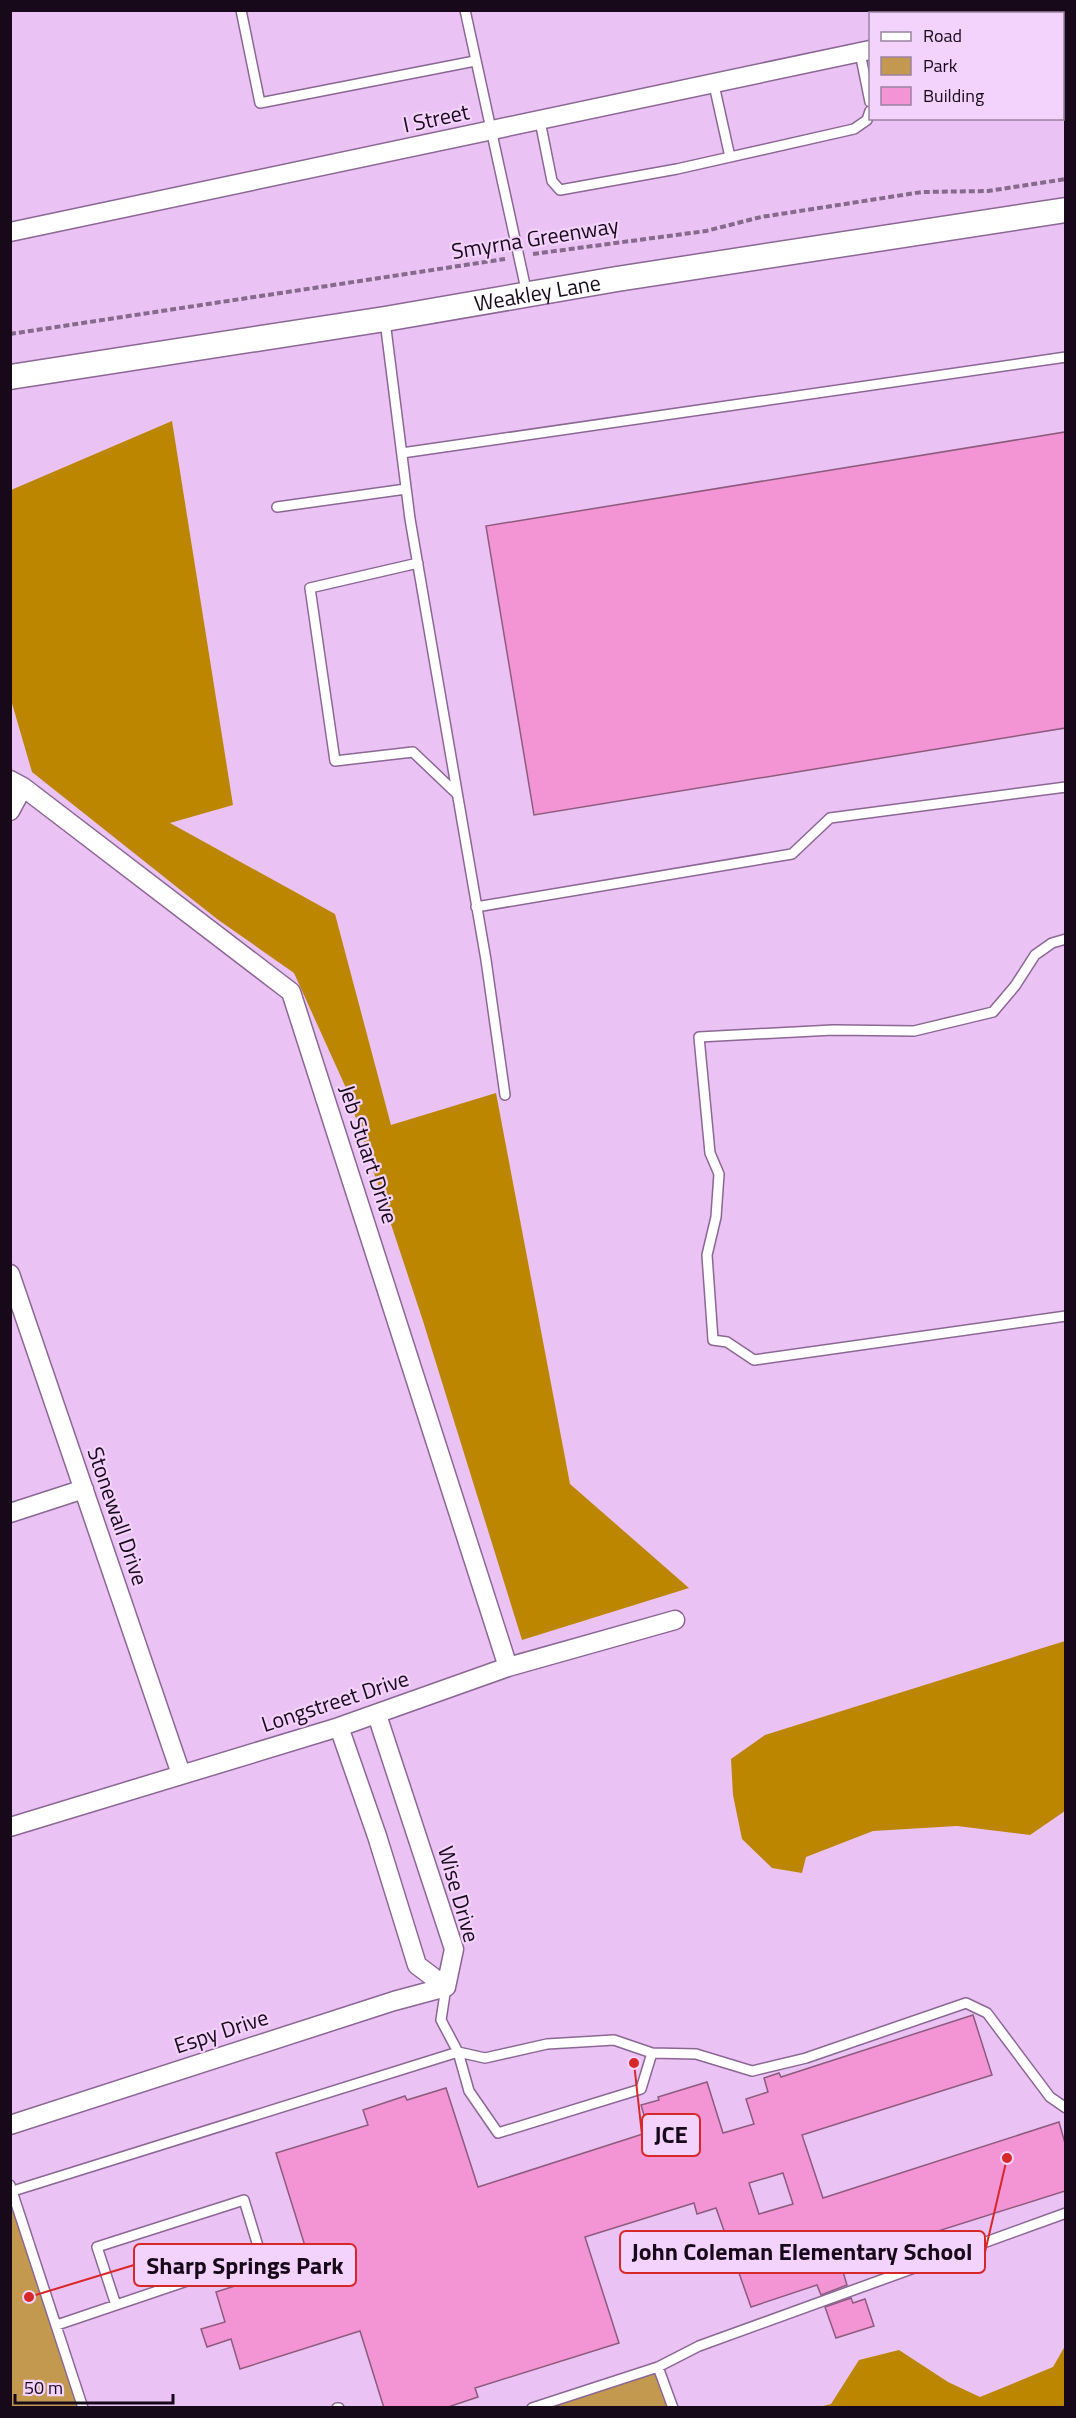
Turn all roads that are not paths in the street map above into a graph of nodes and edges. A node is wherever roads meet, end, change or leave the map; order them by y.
1 (241, 10) edge
2 (465, 10) edge
3 (1064, 10) edge
4 (1065, 17) edge
5 (865, 51) edge
6 (475, 61) junction
7 (714, 85) junction
8 (869, 92) edge
9 (869, 114) edge
10 (540, 121) junction
11 (490, 131) junction
12 (730, 157) junction
13 (1065, 210) edge
14 (10, 232) edge
15 (527, 294) junction
16 (385, 319) junction
17 (1065, 357) edge
18 (10, 377) edge
19 (402, 453) junction
20 (406, 489) junction
21 (277, 507) dead end
22 (418, 563) junction
23 (17, 784) edge
24 (1065, 787) edge
25 (456, 793) junction
26 (10, 811) edge
27 (476, 907) junction
28 (1065, 939) edge
29 (505, 1095) dead end
30 (10, 1274) edge
31 (1065, 1316) edge
32 (84, 1490) junction
33 (10, 1513) edge
34 (675, 1620) dead end
35 (508, 1667) junction
36 (377, 1714) junction
37 (339, 1727) junction
38 (181, 1774) junction
39 (10, 1827) edge
40 (446, 1987) junction
41 (458, 2052) junction
42 (651, 2053) junction
43 (1065, 2108) edge
44 (10, 2125) edge
45 (12, 2188) edge
46 (1065, 2213) edge
47 (116, 2305) junction
48 (57, 2325) junction
49 (658, 2367) junction
50 (83, 2408) edge
51 (532, 2408) edge
52 (674, 2408) edge

1 - 6 lane
2 - 6 lane
3 - 4 street
5 - 7 street, I Street
5 - 8 lane
6 - 11 lane
7 - 10 street, I Street
7 - 12 lane
9 - 12 lane
10 - 11 street, I Street
10 - 12 lane
11 - 14 street, I Street
11 - 15 lane
13 - 15 main road, Weakley Lane
15 - 16 main road, Weakley Lane
16 - 18 main road, Weakley Lane
16 - 19 lane
17 - 19 lane
19 - 20 lane
20 - 21 lane
20 - 22 lane
22 - 25 lane
22 - 25 lane
23 - 26 street
23 - 35 street, Jeb Stuart Drive
24 - 27 lane
25 - 27 lane
27 - 29 lane
28 - 31 lane
30 - 32 street, Stonewall Drive
32 - 33 street
32 - 38 street, Stonewall Drive
34 - 35 street, Longstreet Drive
35 - 36 street, Longstreet Drive
36 - 37 street, Longstreet Drive
36 - 40 street, Wise Drive
37 - 38 street, Longstreet Drive
37 - 40 street
38 - 39 street, Longstreet Drive
40 - 41 lane
40 - 44 street, Espy Drive
41 - 42 lane
41 - 42 lane
41 - 45 lane
42 - 43 lane
45 - 48 lane
46 - 49 lane
47 - 47 lane
47 - 48 lane
48 - 50 lane
49 - 51 lane
49 - 52 lane

